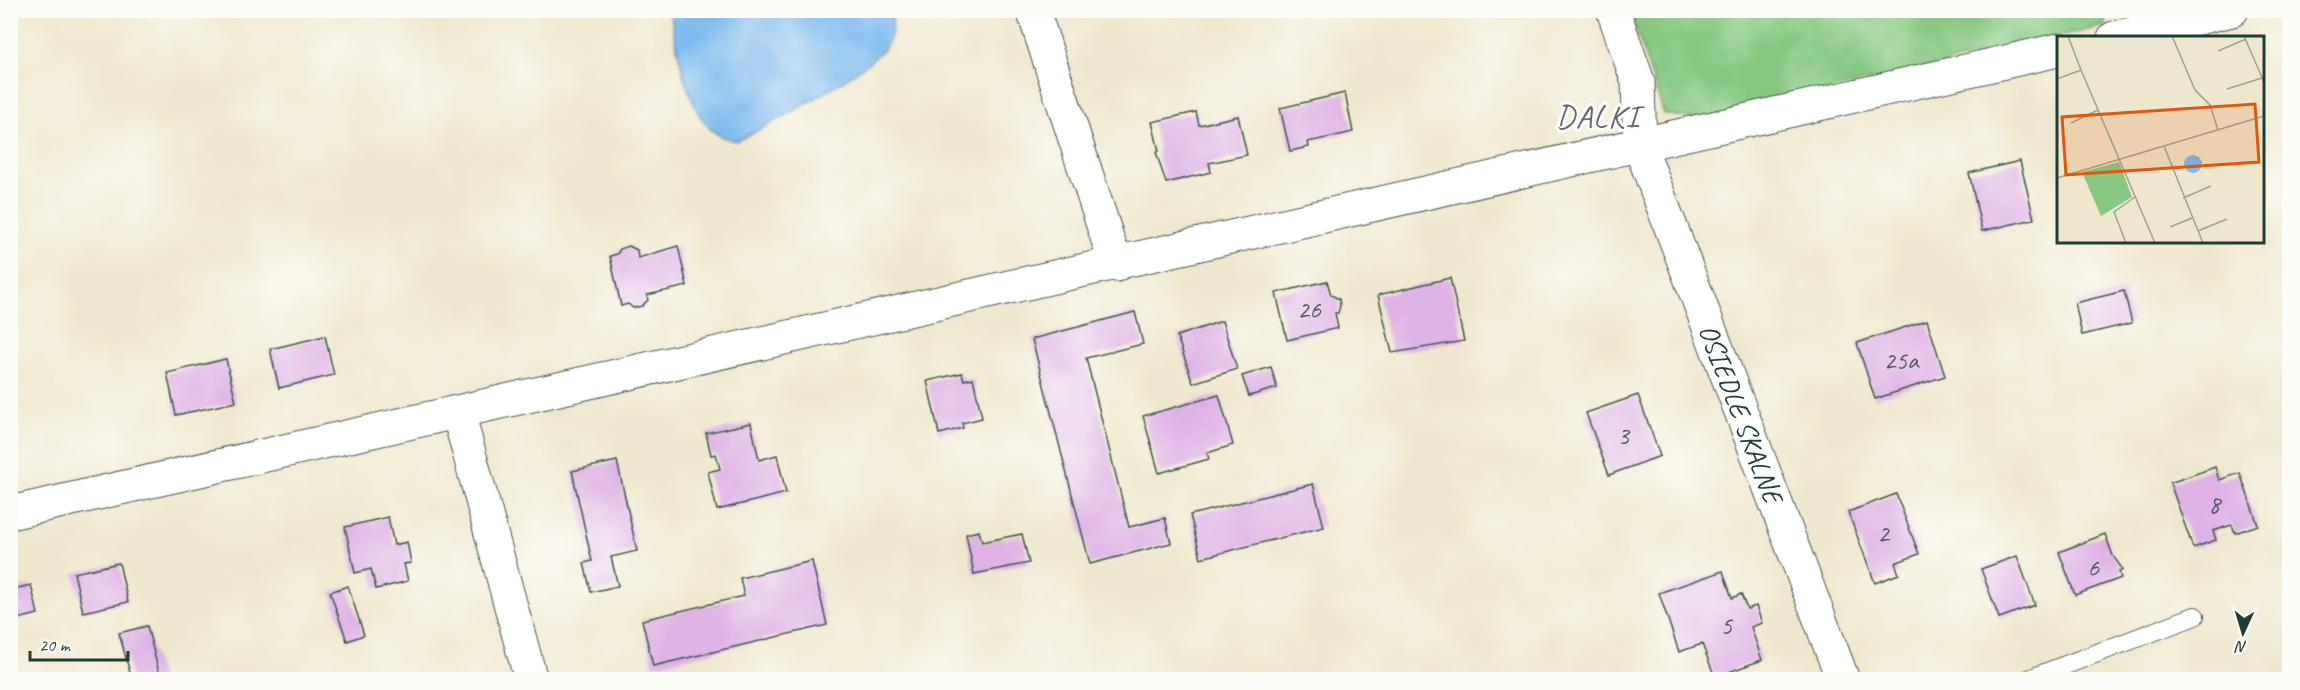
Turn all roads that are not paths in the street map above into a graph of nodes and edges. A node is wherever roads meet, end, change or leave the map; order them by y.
1 (1033, 10) edge
2 (1613, 10) edge
3 (2232, 10) edge
4 (2122, 36) edge
5 (2057, 50) edge
6 (1640, 146) junction
7 (1116, 265) junction
8 (458, 412) junction
9 (10, 513) edge
10 (2195, 616) dead end
11 (531, 680) edge
12 (1843, 680) edge
13 (2026, 680) edge

1 - 7 street
2 - 6 street, OSIEDLE SKALNE
3 - 4 street
5 - 6 street
6 - 7 street
6 - 12 street, OSIEDLE SKALNE
7 - 8 street
8 - 9 street
8 - 11 street
10 - 13 lane

